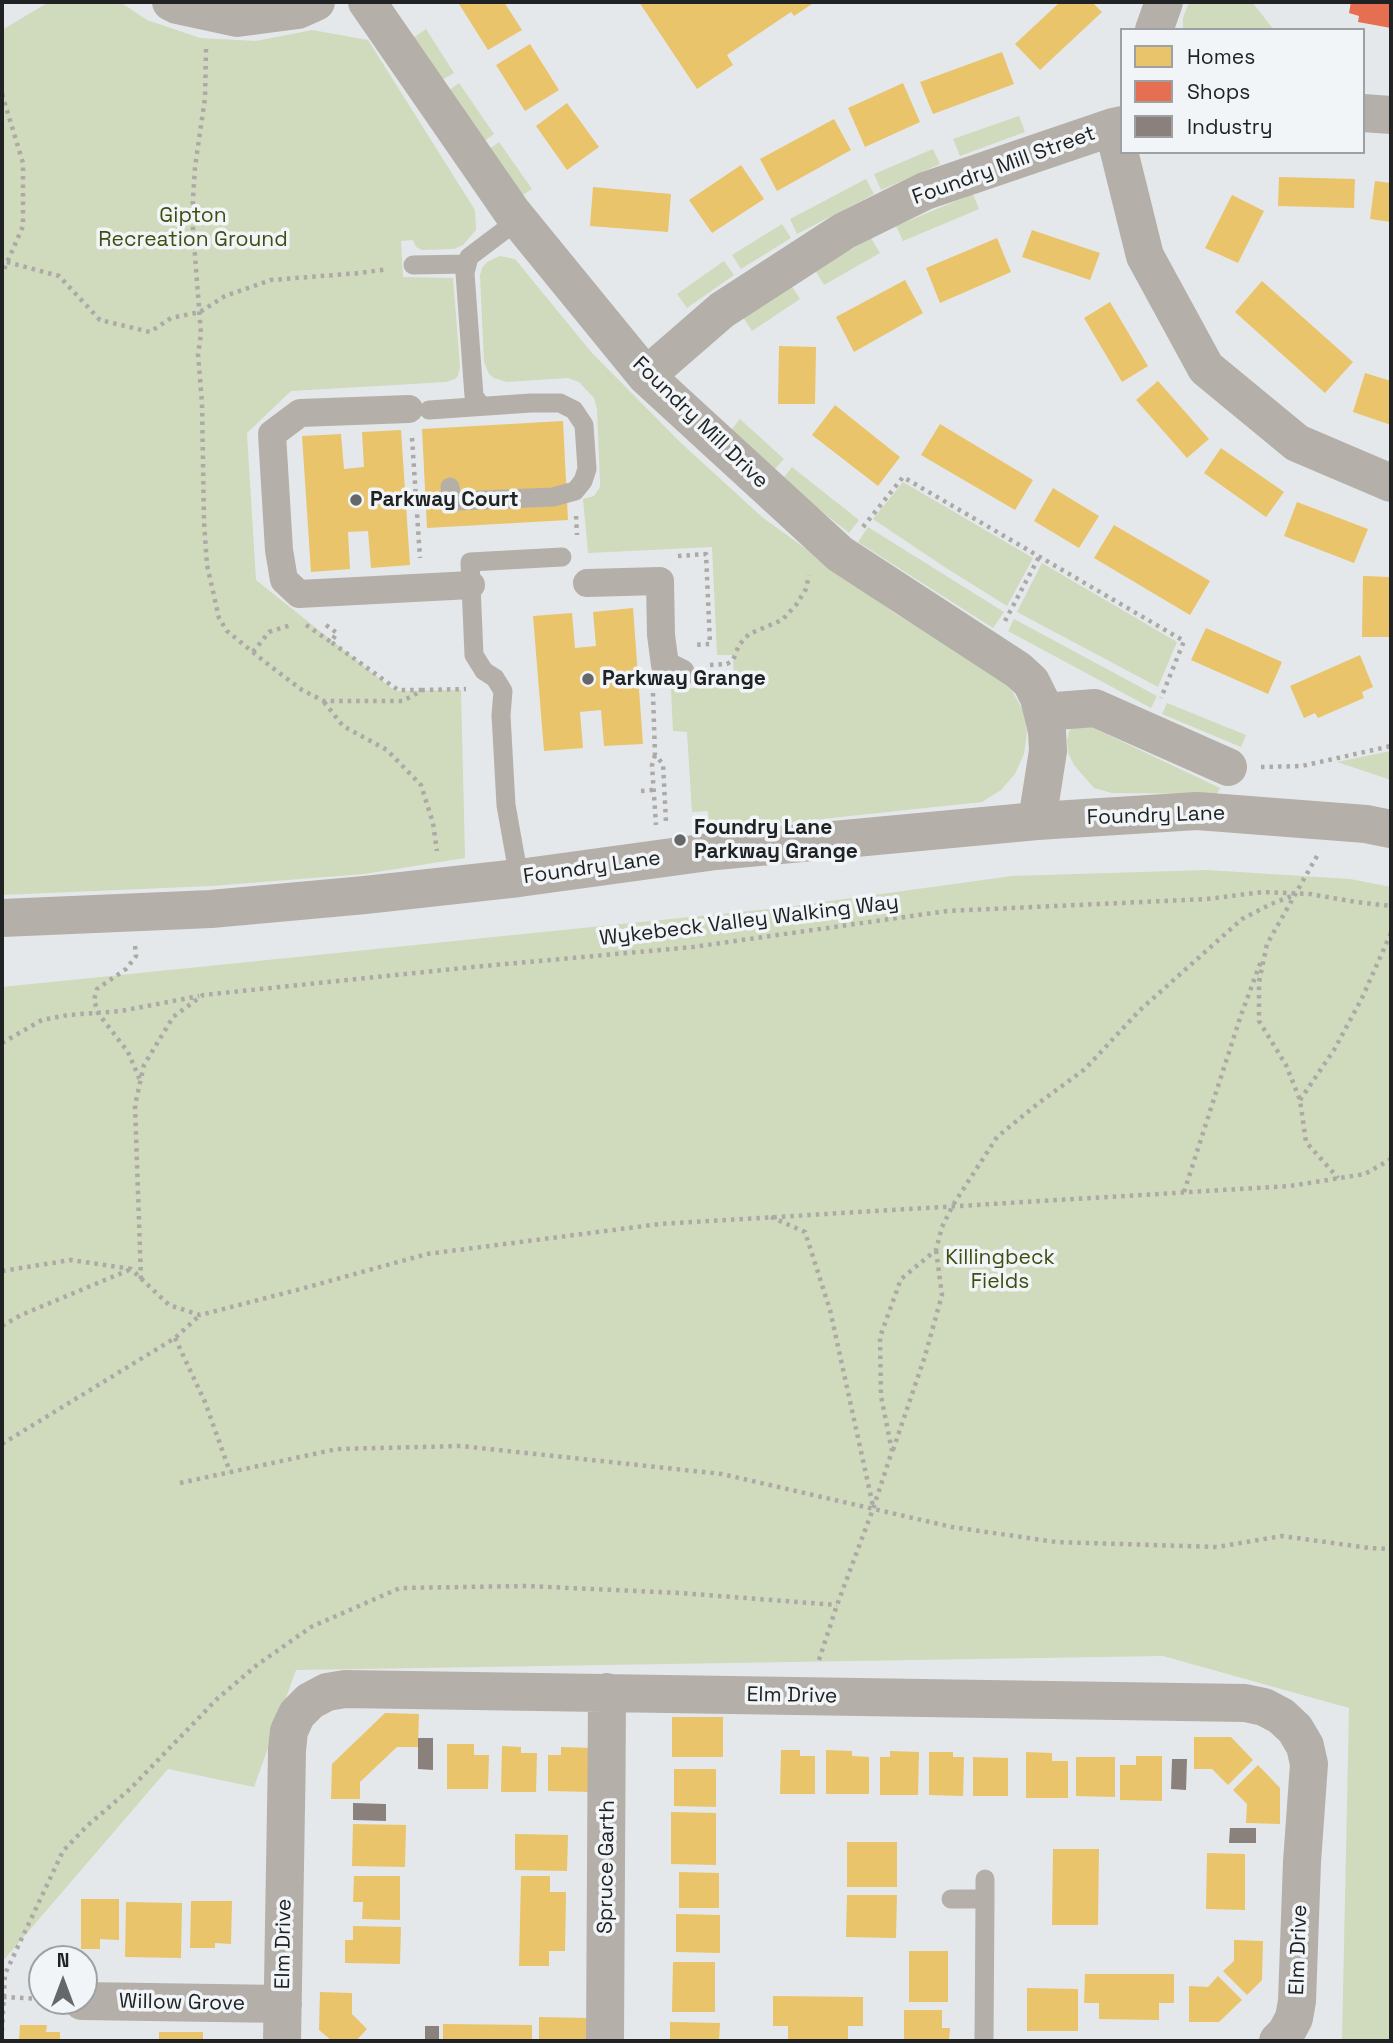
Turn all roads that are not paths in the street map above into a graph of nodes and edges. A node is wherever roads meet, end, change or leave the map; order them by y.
1 (316, 2) edge
2 (367, 2) edge
3 (1164, 2) edge
4 (189, 6) edge
5 (1155, 28) edge
6 (1365, 113) edge
7 (1391, 116) edge
8 (1117, 126) edge
9 (1123, 154) edge
10 (518, 220) junction
11 (467, 264) junction
12 (413, 265) dead end
13 (646, 376) junction
14 (481, 406) junction
15 (419, 409) joint
16 (1391, 483) edge
17 (450, 487) dead end
18 (570, 552) road end
19 (587, 583) dead end
20 (471, 585) junction
21 (681, 673) road end
22 (1043, 712) junction
23 (1228, 767) road end
24 (1037, 821) junction
25 (1391, 829) edge
26 (519, 878) junction
27 (2, 918) edge
28 (607, 1692) junction
29 (985, 1879) dead end
30 (951, 1899) dead end
31 (985, 1899) junction
32 (98, 2001) edge
33 (282, 2004) junction
34 (282, 2041) edge
35 (605, 2041) edge
36 (984, 2041) edge
37 (1278, 2041) edge

1 - 4 street
2 - 10 street, Foundry Mill Drive
3 - 5 street
6 - 7 street
8 - 13 street, Foundry Mill Street
9 - 16 street
10 - 11 lane
10 - 13 street, Foundry Mill Drive
11 - 12 lane
11 - 14 lane
13 - 22 street, Foundry Mill Drive
14 - 15 lane
14 - 17 lane
15 - 20 street
18 - 20 lane
19 - 21 street
20 - 26 lane
22 - 23 street
22 - 24 street, Foundry Mill Drive
24 - 25 street, Foundry Lane
24 - 26 street, Foundry Lane
26 - 27 street, Foundry Lane
28 - 33 street, Elm Drive
28 - 35 street, Spruce Garth
28 - 37 street, Elm Drive
29 - 31 lane
30 - 31 lane
31 - 36 lane
32 - 33 street, Willow Grove
33 - 34 street, Elm Drive

